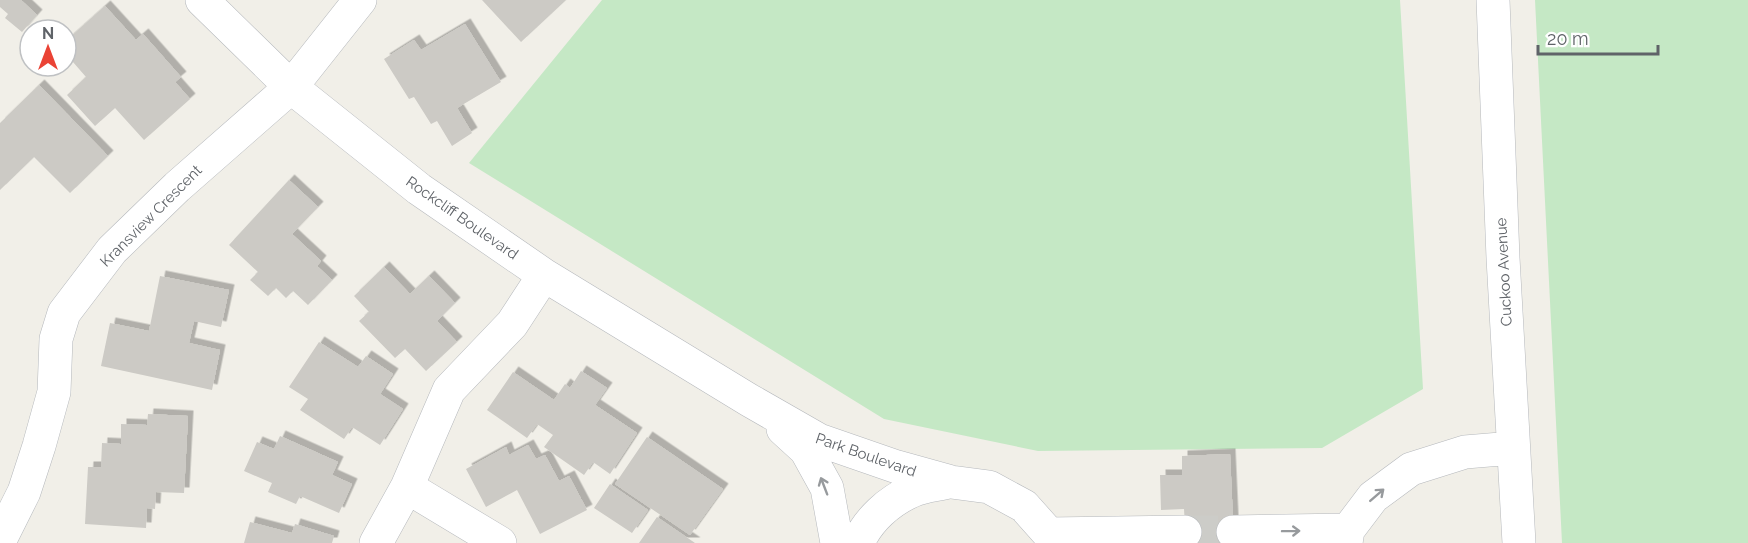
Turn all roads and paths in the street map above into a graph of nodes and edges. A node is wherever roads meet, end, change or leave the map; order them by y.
1 (202, 0) edge
2 (360, 0) edge
3 (1493, 0) edge
4 (291, 87) junction
5 (544, 275) junction
6 (749, 400) junction
7 (1513, 448) junction
8 (951, 482) junction
9 (407, 487) junction
10 (1185, 532) tunnel mouth
11 (1233, 532) tunnel mouth
12 (1347, 536) edge
13 (1051, 539) edge
14 (0, 540) edge
15 (376, 543) edge
16 (500, 543) edge
17 (837, 543) edge
18 (858, 543) edge
19 (1519, 543) edge

1 - 4 street, Rockcliff Boulevard
2 - 4 street, Kransview Crescent
3 - 7 street, Cuckoo Avenue
4 - 5 street, Rockcliff Boulevard
4 - 14 street, Kransview Crescent
5 - 6 street, Rockcliff Boulevard
5 - 9 street
6 - 8 street, Park Boulevard
17 -> 6 street, Park Boulevard
12 -> 7 street
7 - 19 street, Cuckoo Avenue
8 - 13 street, Park Boulevard
8 - 18 street, Park Boulevard
9 - 15 street
9 - 16 street
10 - 13 street
11 -> 12 street

